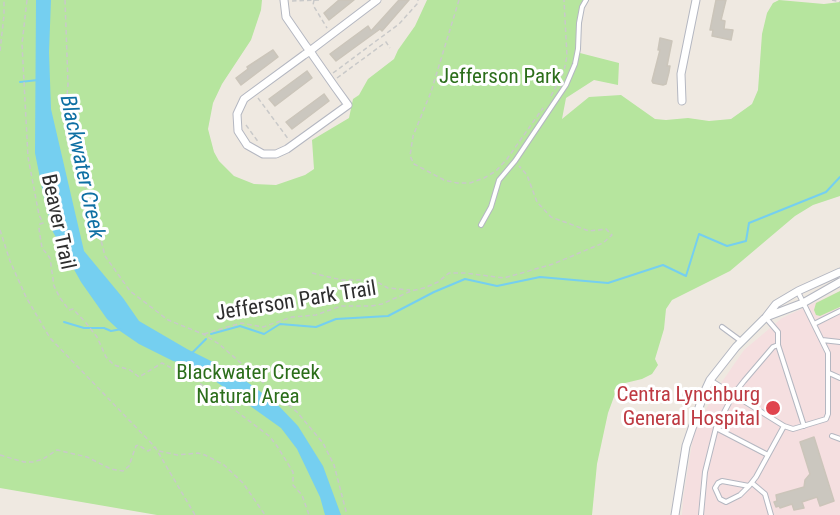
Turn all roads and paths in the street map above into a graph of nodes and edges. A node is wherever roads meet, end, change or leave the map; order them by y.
1 (4, 0) edge
2 (27, 0) edge
3 (65, 0) edge
4 (314, 0) edge
5 (320, 0) edge
6 (377, 0) edge
7 (418, 0) edge
8 (459, 0) edge
9 (564, 0) edge
10 (586, 0) edge
11 (696, 0) edge
12 (832, 0) edge
13 (287, 2) edge
14 (840, 2) edge
15 (329, 30) dead end
16 (384, 36) junction
17 (387, 43) junction
18 (390, 48) dead end
19 (0, 51) edge
20 (310, 51) junction
21 (333, 73) dead end
22 (337, 78) dead end
23 (258, 98) dead end
24 (682, 101) dead end
25 (242, 125) dead end
26 (290, 140) dead end
27 (258, 146) dead end
28 (521, 168) dead end
29 (481, 225) dead end
30 (0, 230) edge
31 (840, 272) edge
32 (312, 273) dead end
33 (840, 282) edge
34 (411, 291) junction
35 (798, 291) junction
36 (803, 303) junction
37 (840, 311) edge
38 (766, 317) junction
39 (814, 324) junction
40 (722, 327) dead end
41 (203, 334) junction
42 (822, 340) junction
43 (742, 341) junction
44 (840, 342) edge
45 (778, 345) junction
46 (829, 373) junction
47 (840, 378) edge
48 (710, 380) junction
49 (733, 396) junction
50 (784, 426) junction
51 (804, 426) junction
52 (716, 428) junction
53 (832, 436) dead end
54 (840, 439) edge
55 (155, 447) junction
56 (158, 450) junction
57 (0, 455) edge
58 (768, 455) junction
59 (750, 484) junction
60 (195, 515) edge
61 (265, 515) edge
62 (309, 515) edge
63 (347, 515) edge
64 (675, 515) edge
65 (700, 515) edge
66 (771, 515) edge

1 - 19 path
2 - 62 path, Beaver Trail
3 - 41 path
4 - 5 path
4 - 13 path
4 - 15 path
6 - 20 street
7 - 16 path
8 - 9 path
10 - 29 lane
11 - 24 street
12 - 14 path
13 - 20 street
16 - 17 path
16 - 21 path
17 - 18 path
17 - 22 path
20 - 20 street
23 - 26 path
25 - 27 path
28 - 34 path, Jefferson Park Trail
30 - 55 path
31 - 35 street
32 - 34 path
33 - 36 street
34 - 41 path, Jefferson Park Trail
35 - 36 lane
35 - 38 street
36 - 38 street
36 - 39 lane
37 - 39 lane
38 - 43 street
38 - 45 lane
39 - 42 lane
40 - 43 lane
41 - 63 path
42 - 44 lane
42 - 46 lane
43 - 48 street
45 - 49 lane
45 - 51 lane
46 - 47 lane
46 - 51 lane
48 - 49 lane
48 - 64 street
49 - 50 lane
49 - 52 lane
50 - 51 lane
50 - 58 lane
52 - 58 lane
52 - 65 lane
53 - 54 lane
55 - 56 path
55 - 57 path
56 - 60 path
56 - 61 path
58 - 59 lane
59 - 59 lane
59 - 66 lane

